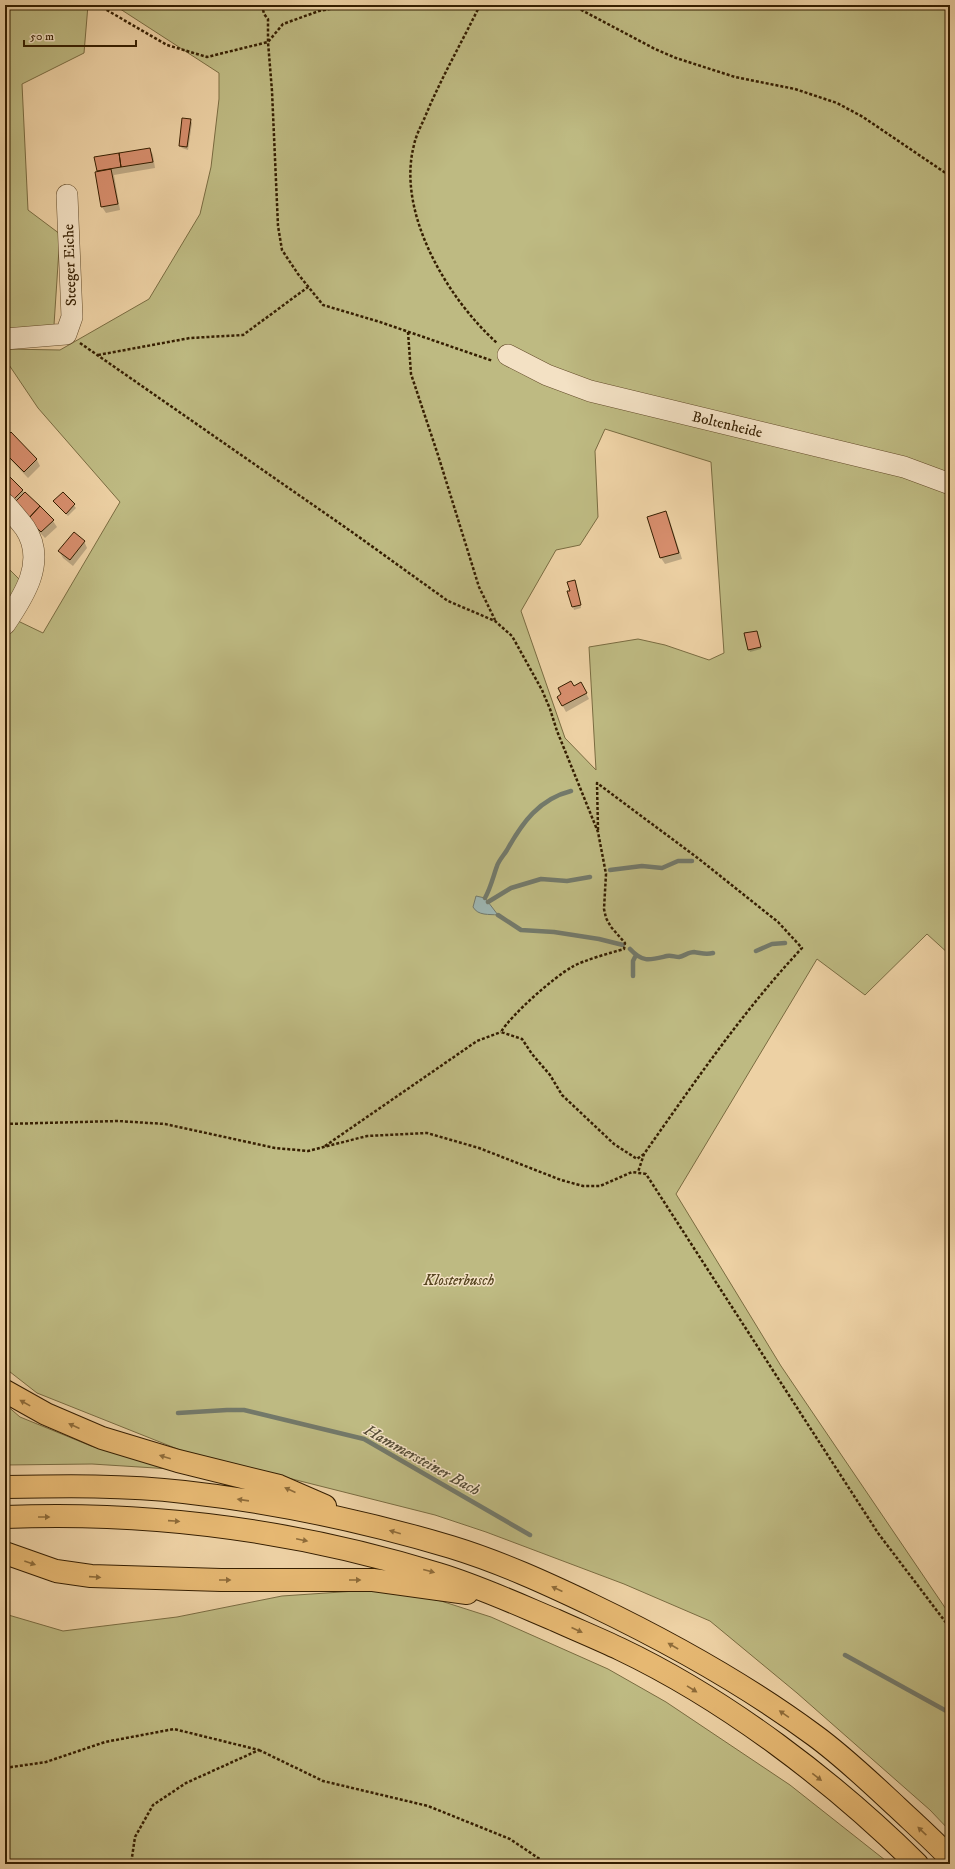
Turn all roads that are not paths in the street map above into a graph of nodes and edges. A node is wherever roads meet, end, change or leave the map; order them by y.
1 (67, 195) dead end
2 (5, 339) edge
3 (508, 355) road end
4 (950, 484) edge
5 (5, 504) edge
6 (5, 624) edge
7 (5, 1391) edge
8 (5, 1487) edge
9 (5, 1517) edge
10 (364, 1523) junction
11 (5, 1554) edge
12 (503, 1597) junction
13 (950, 1858) edge
14 (917, 1864) edge

1 - 2 lane, Steeger Eiche
3 - 4 lane, Boltenheide
5 - 6 lane
10 -> 7 highway
10 -> 8 highway
9 -> 12 highway
13 -> 10 highway
11 -> 12 highway
12 -> 14 highway

